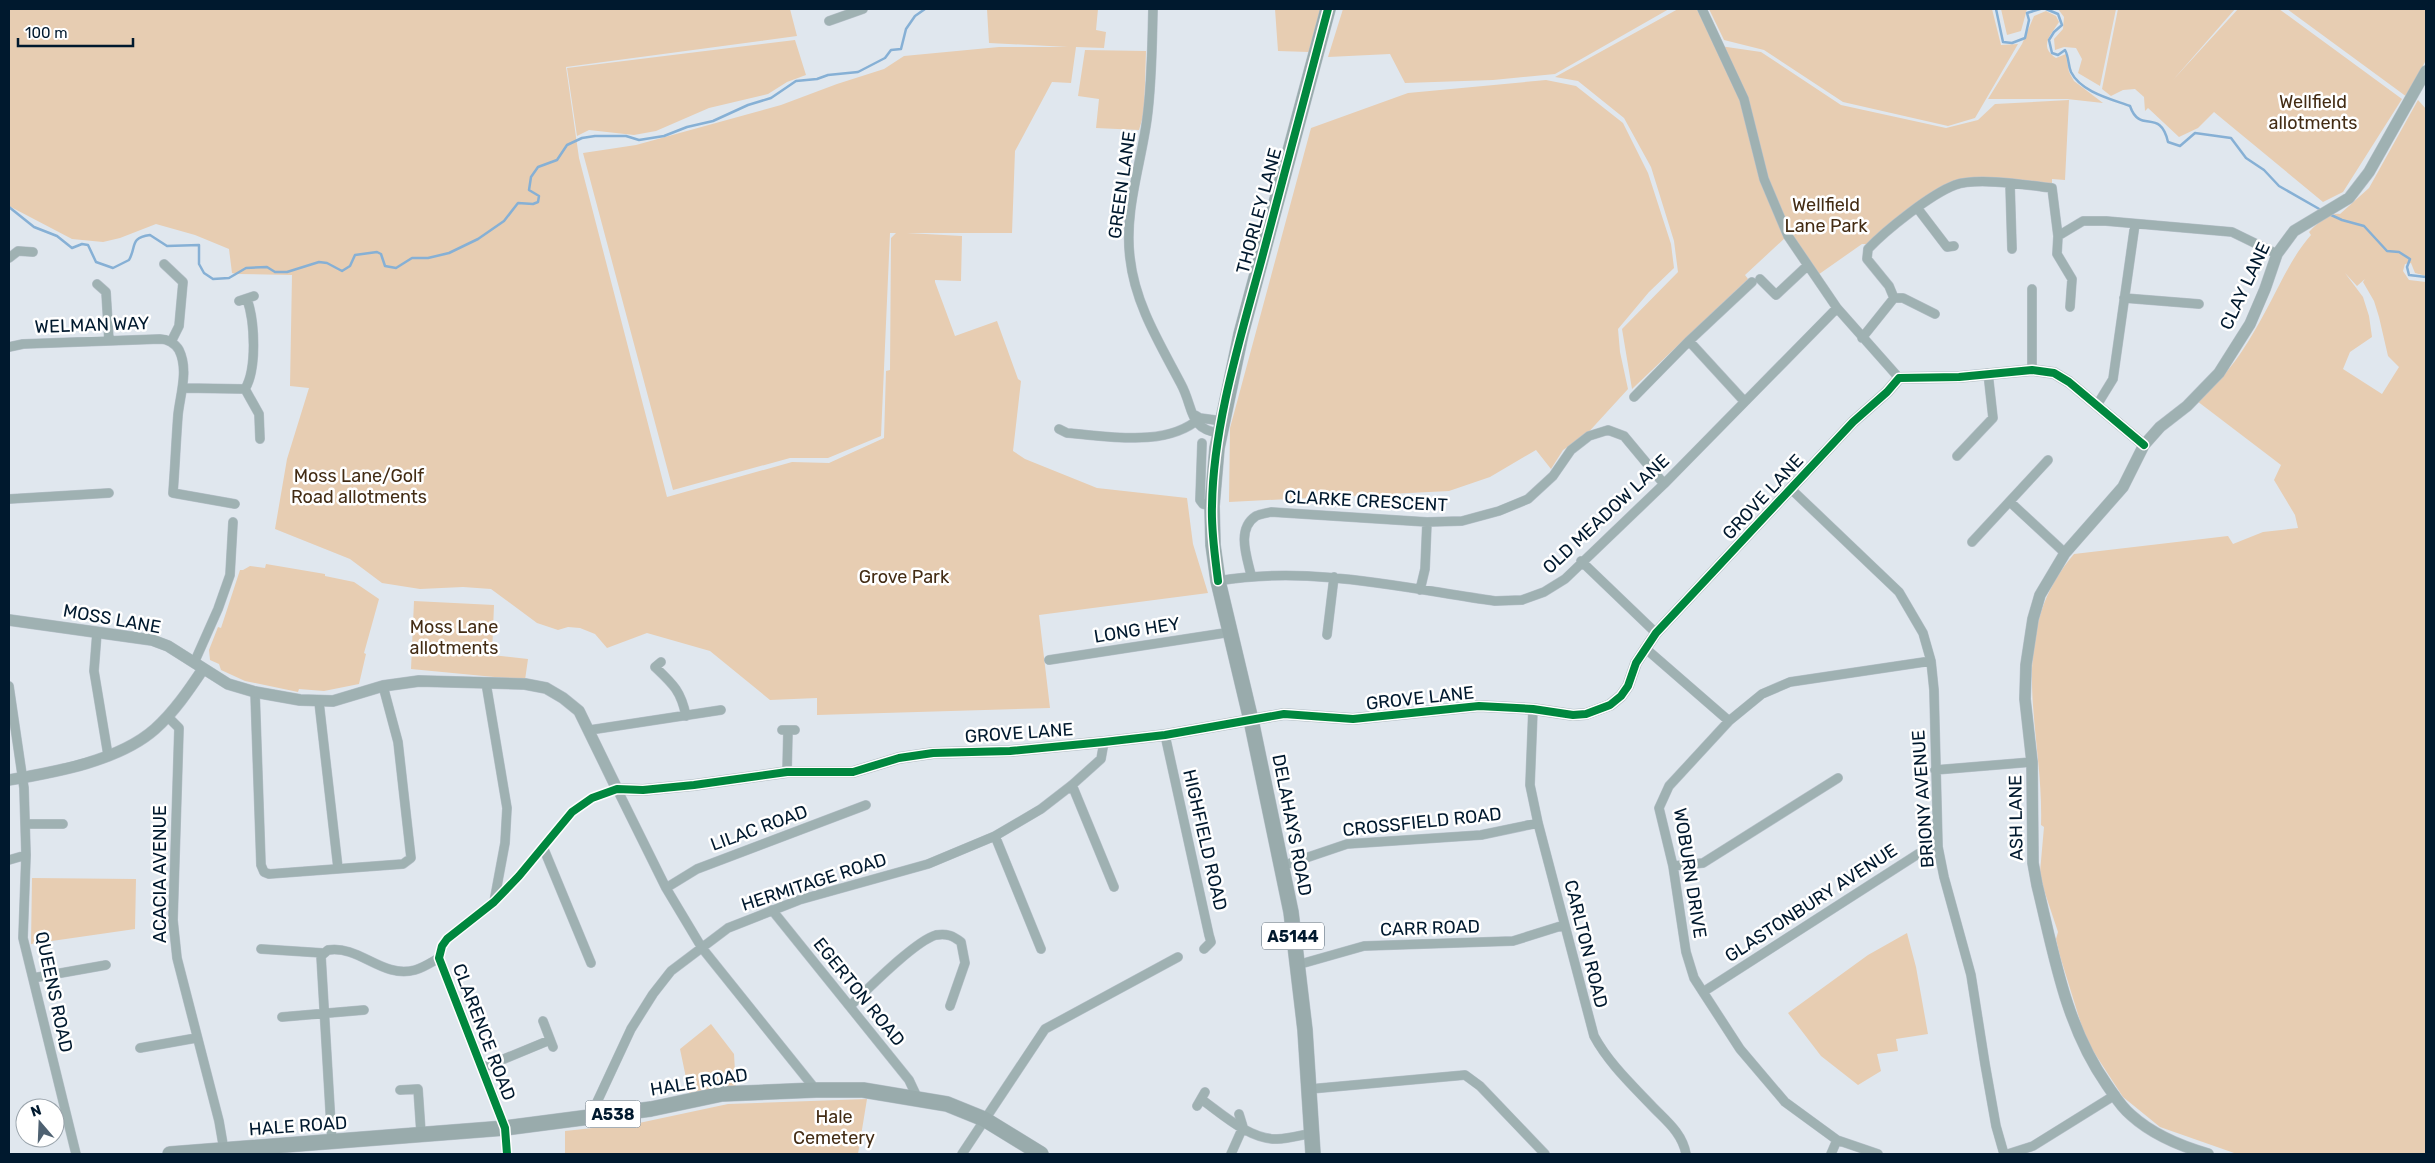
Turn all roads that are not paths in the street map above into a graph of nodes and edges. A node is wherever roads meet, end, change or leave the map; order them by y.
1 (863, 9) edge
2 (1153, 9) edge
3 (1328, 9) edge
4 (1702, 9) edge
5 (845, 11) edge
6 (829, 20) dead end
7 (2426, 71) edge
8 (2010, 184) junction
9 (1918, 209) junction
10 (2135, 224) junction
11 (2058, 236) junction
12 (1954, 246) dead end
13 (2012, 249) dead end
14 (33, 252) dead end
15 (2277, 254) junction
16 (9, 258) edge
17 (164, 264) dead end
18 (1807, 266) junction
19 (97, 284) dead end
20 (2032, 290) dead end
21 (1894, 298) junction
22 (2124, 298) junction
23 (247, 299) dead end
24 (2199, 304) dead end
25 (2070, 307) dead end
26 (1837, 308) junction
27 (1935, 314) dead end
28 (1862, 338) junction
29 (109, 341) junction
30 (1689, 341) junction
31 (171, 342) junction
32 (9, 347) edge
33 (2032, 370) junction
34 (1988, 373) junction
35 (1899, 378) junction
36 (183, 388) junction
37 (244, 390) junction
38 (1634, 398) dead end
39 (1744, 402) junction
40 (2097, 405) junction
41 (1196, 418) junction
42 (1221, 427) junction
43 (1059, 429) dead end
44 (260, 438) dead end
45 (1202, 443) dead end
46 (2144, 446) junction
47 (1957, 456) dead end
48 (2048, 460) dead end
49 (1664, 484) junction
50 (1791, 489) junction
51 (109, 493) dead end
52 (9, 499) edge
53 (2010, 502) junction
54 (235, 504) dead end
55 (1212, 506) junction
56 (232, 522) dead end
57 (1427, 522) junction
58 (1972, 542) dead end
59 (2065, 552) junction
60 (1582, 562) junction
61 (1251, 575) junction
62 (1334, 577) junction
63 (1218, 581) junction
64 (1420, 590) junction
65 (9, 620) edge
66 (97, 632) junction
67 (1231, 632) junction
68 (1656, 633) junction
69 (1327, 635) dead end
70 (1645, 648) junction
71 (1049, 660) dead end
72 (1931, 661) junction
73 (661, 662) dead end
74 (198, 666) junction
75 (486, 683) junction
76 (9, 686) edge
77 (383, 686) junction
78 (255, 692) junction
79 (319, 702) junction
80 (1533, 709) junction
81 (721, 710) dead end
82 (686, 716) junction
83 (168, 717) junction
84 (1252, 720) junction
85 (1729, 721) junction
86 (590, 730) junction
87 (788, 730) dead end
88 (1165, 735) junction
89 (1104, 742) junction
90 (108, 755) junction
91 (2032, 762) junction
92 (1936, 770) junction
93 (787, 772) junction
94 (22, 778) junction
95 (1838, 778) dead end
96 (9, 780) edge
97 (1072, 785) junction
98 (618, 789) junction
99 (866, 805) dead end
100 (1538, 823) junction
101 (25, 824) junction
102 (63, 824) dead end
103 (996, 836) junction
104 (1938, 846) junction
105 (543, 847) junction
106 (26, 855) junction
107 (9, 860) edge
108 (1282, 866) junction
109 (1673, 866) junction
110 (338, 868) junction
111 (1114, 887) dead end
112 (666, 888) junction
113 (494, 902) junction
114 (772, 910) junction
115 (1564, 925) junction
116 (702, 948) junction
117 (261, 949) dead end
118 (1041, 949) dead end
119 (1204, 949) dead end
120 (323, 953) junction
121 (1178, 957) dead end
122 (439, 958) junction
123 (591, 963) dead end
124 (106, 965) dead end
125 (1297, 965) junction
126 (33, 978) junction
127 (1703, 992) junction
128 (850, 1006) junction
129 (950, 1006) dead end
130 (364, 1010) dead end
131 (324, 1014) junction
132 (282, 1017) dead end
133 (543, 1021) dead end
134 (196, 1038) junction
135 (140, 1048) dead end
136 (482, 1068) junction
137 (1310, 1089) junction
138 (400, 1090) dead end
139 (816, 1090) junction
140 (2114, 1095) junction
141 (917, 1097) junction
142 (1201, 1099) dead end
143 (1239, 1114) dead end
144 (590, 1117) junction
145 (984, 1119) junction
146 (1243, 1127) junction
147 (505, 1128) junction
148 (421, 1133) junction
149 (1312, 1133) junction
150 (1837, 1140) junction
151 (332, 1143) junction
152 (224, 1150) junction
153 (2035, 1150) edge
154 (76, 1154) edge
155 (170, 1154) edge
156 (507, 1154) edge
157 (962, 1154) edge
158 (1041, 1154) edge
159 (1231, 1154) edge
160 (1314, 1154) edge
161 (1545, 1154) edge
162 (1686, 1154) edge
163 (1831, 1154) edge
164 (1878, 1154) edge
165 (2006, 1154) edge
166 (2208, 1154) edge

1 - 5 street
2 - 41 street, GREEN LANE
3 - 42 main road, THORLEY LANE / A5144
4 - 18 street
5 - 6 street
7 - 15 street, CLAY LANE
8 - 9 street
8 - 11 street
8 - 13 street
9 - 12 street
9 - 21 street
10 - 11 street
10 - 15 street
10 - 22 street
11 - 25 street
14 - 16 street
15 - 46 street, CLAY LANE
17 - 31 street
18 - 26 street
18 - 30 street
19 - 29 street
20 - 33 street
21 - 27 street
21 - 28 street
22 - 24 street
22 - 40 street
23 - 37 street
26 - 28 street
26 - 39 street, OLD MEADOW LANE
28 - 35 street
29 - 31 street, WELMAN WAY
29 - 32 street, WELMAN WAY
30 - 38 street
30 - 39 street
31 - 36 street, WELMAN WAY
33 - 34 street
33 - 40 street
34 - 35 street
34 - 47 street
35 - 50 street, GROVE LANE
36 - 37 street
36 - 54 street, WELMAN WAY
37 - 44 street
39 - 49 street, OLD MEADOW LANE
40 - 46 street
41 - 42 street
41 - 43 street
42 - 55 main road, DELAHAYS ROAD / A5144
45 - 55 street
46 - 59 street, ASH LANE
48 - 53 street
49 - 57 street, CLARKE CRESCENT
49 - 60 street, OLD MEADOW LANE
50 - 68 street, GROVE LANE
50 - 72 street, BRIONY AVENUE
51 - 52 street
53 - 58 street
53 - 59 street
55 - 63 main road, DELAHAYS ROAD / A5144
56 - 74 street
57 - 61 street, CLARKE CRESCENT
57 - 64 street
59 - 91 street, ASH LANE
60 - 64 street, OLD MEADOW LANE
60 - 68 street
61 - 62 street, OLD MEADOW LANE
61 - 63 street, OLD MEADOW LANE
62 - 64 street, OLD MEADOW LANE
62 - 69 street
63 - 67 main road, DELAHAYS ROAD / A5144
65 - 66 street, MOSS LANE
66 - 74 street, MOSS LANE
66 - 90 street
67 - 71 street, LONG HEY
67 - 84 main road, DELAHAYS ROAD / A5144
68 - 70 street, GROVE LANE
70 - 80 street, GROVE LANE
70 - 85 street
72 - 85 street, WOBURN DRIVE
72 - 92 street, BRIONY AVENUE
73 - 82 street
74 - 78 street, MOSS LANE
74 - 83 street
75 - 77 street, MOSS LANE
75 - 86 street, MOSS LANE
75 - 113 street
76 - 94 street, QUEENS ROAD
77 - 79 street, MOSS LANE
77 - 110 street
78 - 79 street, MOSS LANE
78 - 110 street
79 - 110 street
80 - 84 street, GROVE LANE
80 - 100 street, CARLTON ROAD
81 - 82 street
82 - 86 street
83 - 90 street
83 - 134 street, ACACIA AVENUE
84 - 88 street, GROVE LANE
84 - 108 main road, DELAHAYS ROAD / A5144
85 - 109 street, WOBURN DRIVE
86 - 98 street, MOSS LANE
87 - 93 street
88 - 89 street, GROVE LANE
88 - 119 street, HIGHFIELD ROAD
89 - 93 street, GROVE LANE
89 - 97 street, HERMITAGE ROAD
90 - 94 street
91 - 92 street
91 - 140 street, ASH LANE
92 - 104 street, BRIONY AVENUE
93 - 98 street, GROVE LANE
94 - 96 street
94 - 101 street, QUEENS ROAD
95 - 109 street
97 - 103 street, HERMITAGE ROAD
97 - 111 street
98 - 105 street, CLARENCE ROAD
98 - 112 street
99 - 112 street, LILAC ROAD
100 - 108 street, CROSSFIELD ROAD
100 - 115 street, CARLTON ROAD
101 - 102 street
101 - 106 street, QUEENS ROAD
103 - 114 street, HERMITAGE ROAD
103 - 118 street
104 - 127 street, GLASTONBURY AVENUE
104 - 165 street, BRIONY AVENUE
105 - 113 street, CLARENCE ROAD
105 - 123 street
106 - 107 street
106 - 126 street, QUEENS ROAD
108 - 125 main road, DELAHAYS ROAD / A5144
109 - 127 street, WOBURN DRIVE
112 - 116 street
113 - 122 street, CLARENCE ROAD
114 - 116 street, HERMITAGE ROAD
114 - 128 street, EGERTON ROAD
115 - 125 street, CARR ROAD
115 - 162 street, CARLTON ROAD
116 - 139 street
116 - 144 street, HERMITAGE ROAD
117 - 120 street
120 - 122 street
120 - 131 street
121 - 145 street
122 - 136 street, CLARENCE ROAD
124 - 126 street
125 - 137 main road, DELAHAYS ROAD / A5144
126 - 154 street, QUEENS ROAD
127 - 150 street, WOBURN DRIVE
128 - 129 street
128 - 141 street, EGERTON ROAD
130 - 131 street
131 - 132 street
131 - 151 street
133 - 136 street
134 - 135 street
134 - 152 street, ACACIA AVENUE
136 - 147 street, CLARENCE ROAD
137 - 149 main road, DELAHAYS ROAD / A5144
137 - 161 street
138 - 148 street
139 - 141 main road, HALE ROAD / A538
139 - 144 main road, HALE ROAD / A538
140 - 153 street
140 - 166 street, ASH LANE
141 - 145 main road, HALE ROAD / A538
142 - 146 street
143 - 146 street
144 - 147 main road, HALE ROAD / A538
145 - 157 street
145 - 158 main road, HALE ROAD / A538
146 - 149 street
146 - 159 street
147 - 148 main road, HALE ROAD / A538
147 - 156 street, CLARENCE ROAD
148 - 151 main road, HALE ROAD / A538
149 - 160 main road, DELAHAYS ROAD / A5144
150 - 163 street
150 - 164 street, WOBURN DRIVE
151 - 152 main road, HALE ROAD / A538
152 - 155 main road, HALE ROAD / A538
153 - 165 street

